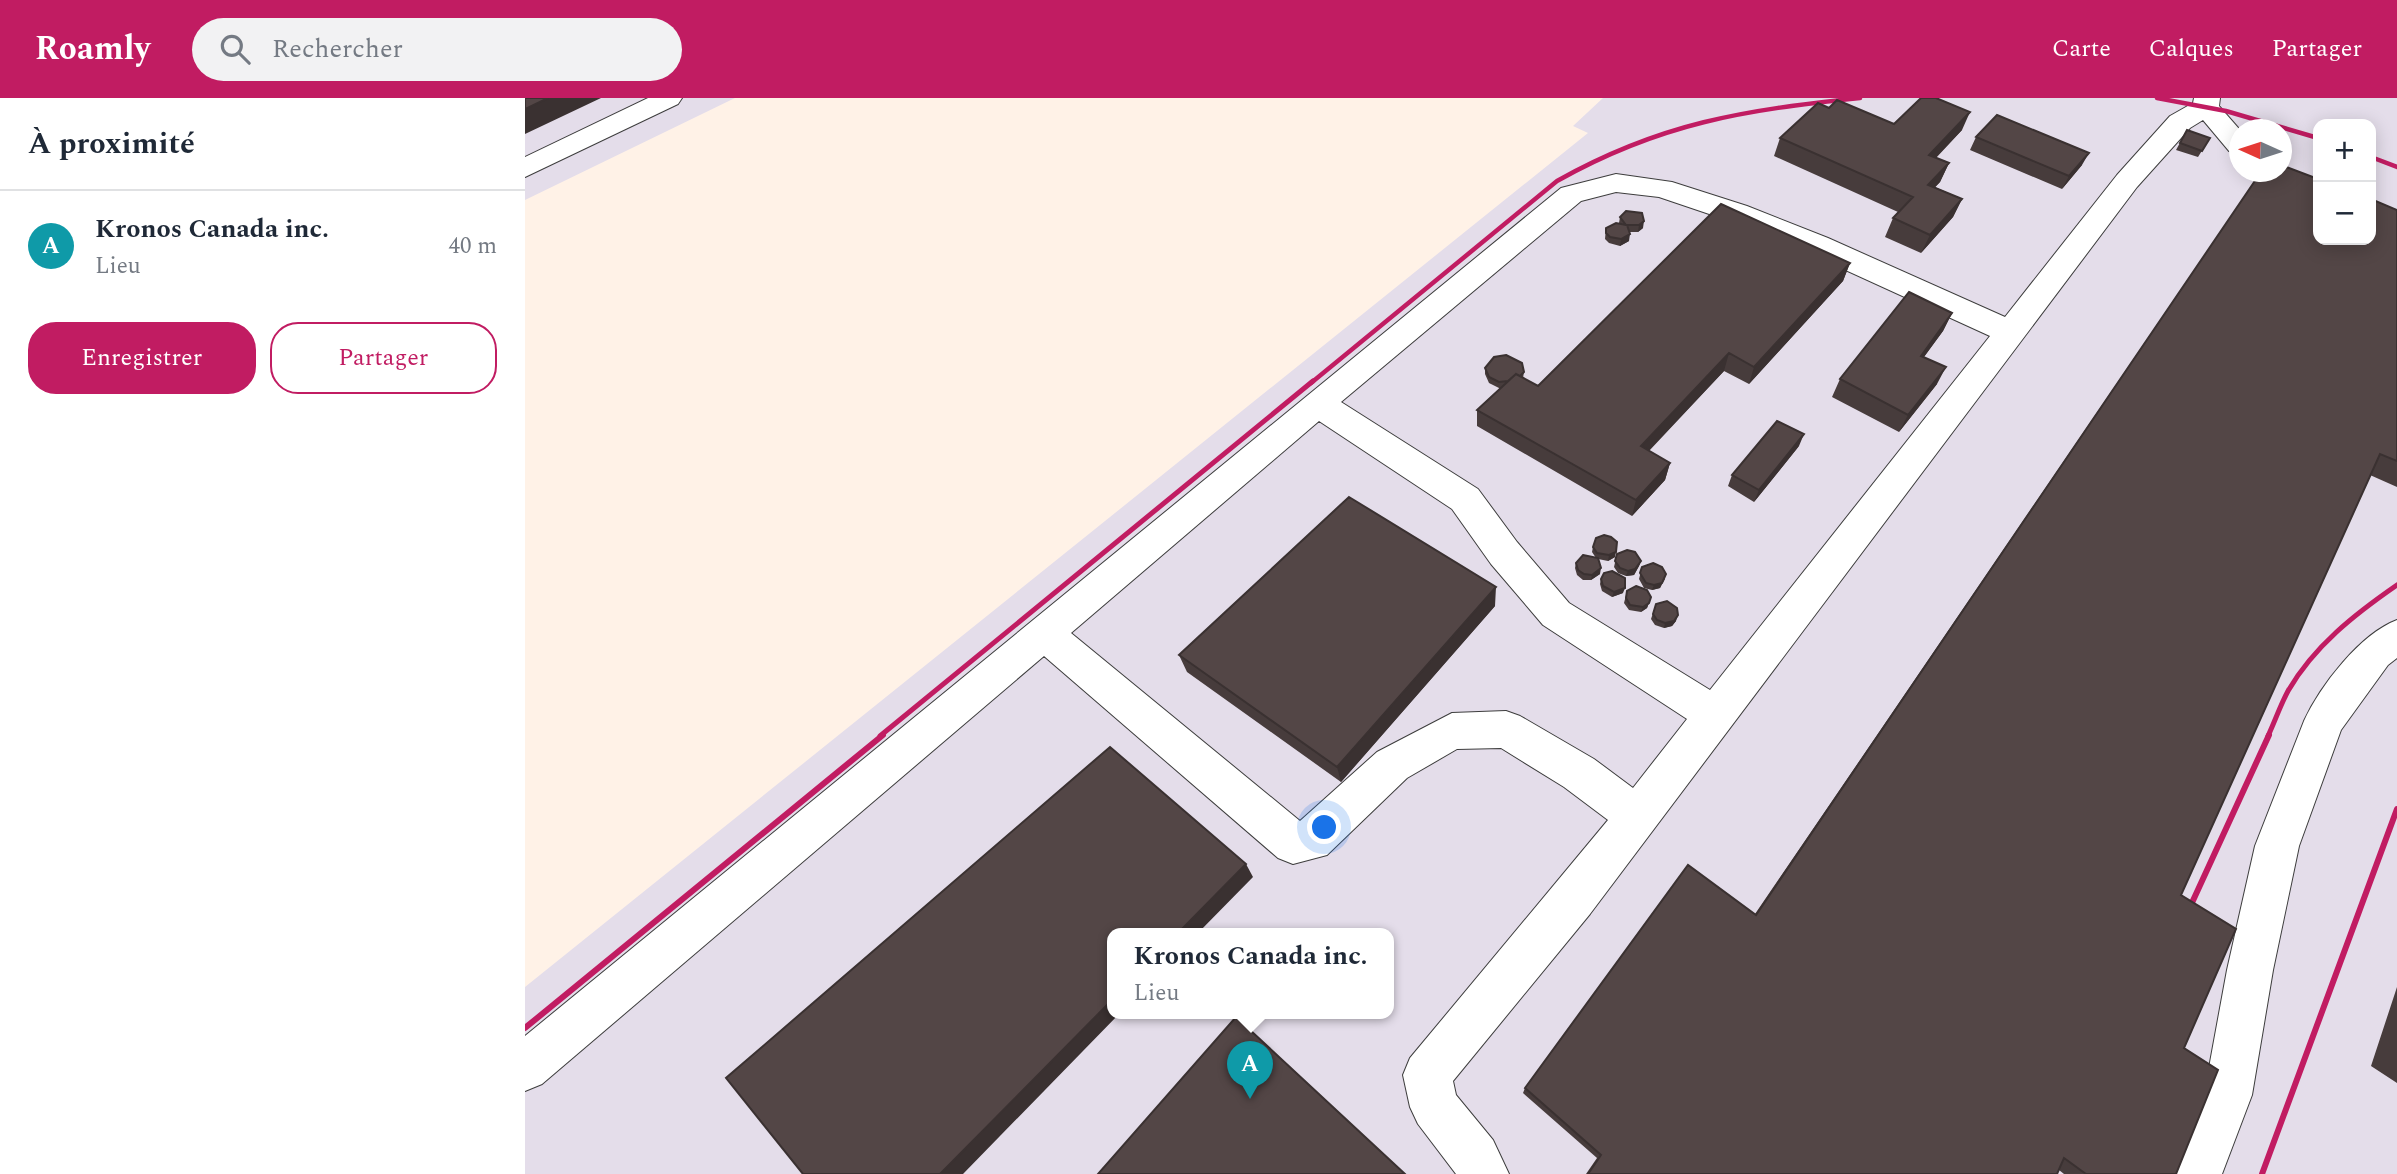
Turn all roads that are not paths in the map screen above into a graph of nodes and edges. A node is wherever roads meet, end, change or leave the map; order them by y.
1 (669, 98) edge
2 (2207, 102) edge
3 (2229, 132) edge
4 (525, 167) edge
5 (2010, 332) junction
6 (1317, 403) junction
7 (1044, 633) junction
8 (2397, 637) edge
9 (1715, 715) junction
10 (1637, 816) junction
11 (525, 1067) edge
12 (1484, 1174) edge
13 (2197, 1174) edge

1 - 4 lane
2 - 3 lane
2 - 5 lane
5 - 6 lane
5 - 9 lane
6 - 7 lane
6 - 9 lane
7 - 10 lane
7 - 11 lane
8 - 13 lane
9 - 10 lane
10 - 12 lane

